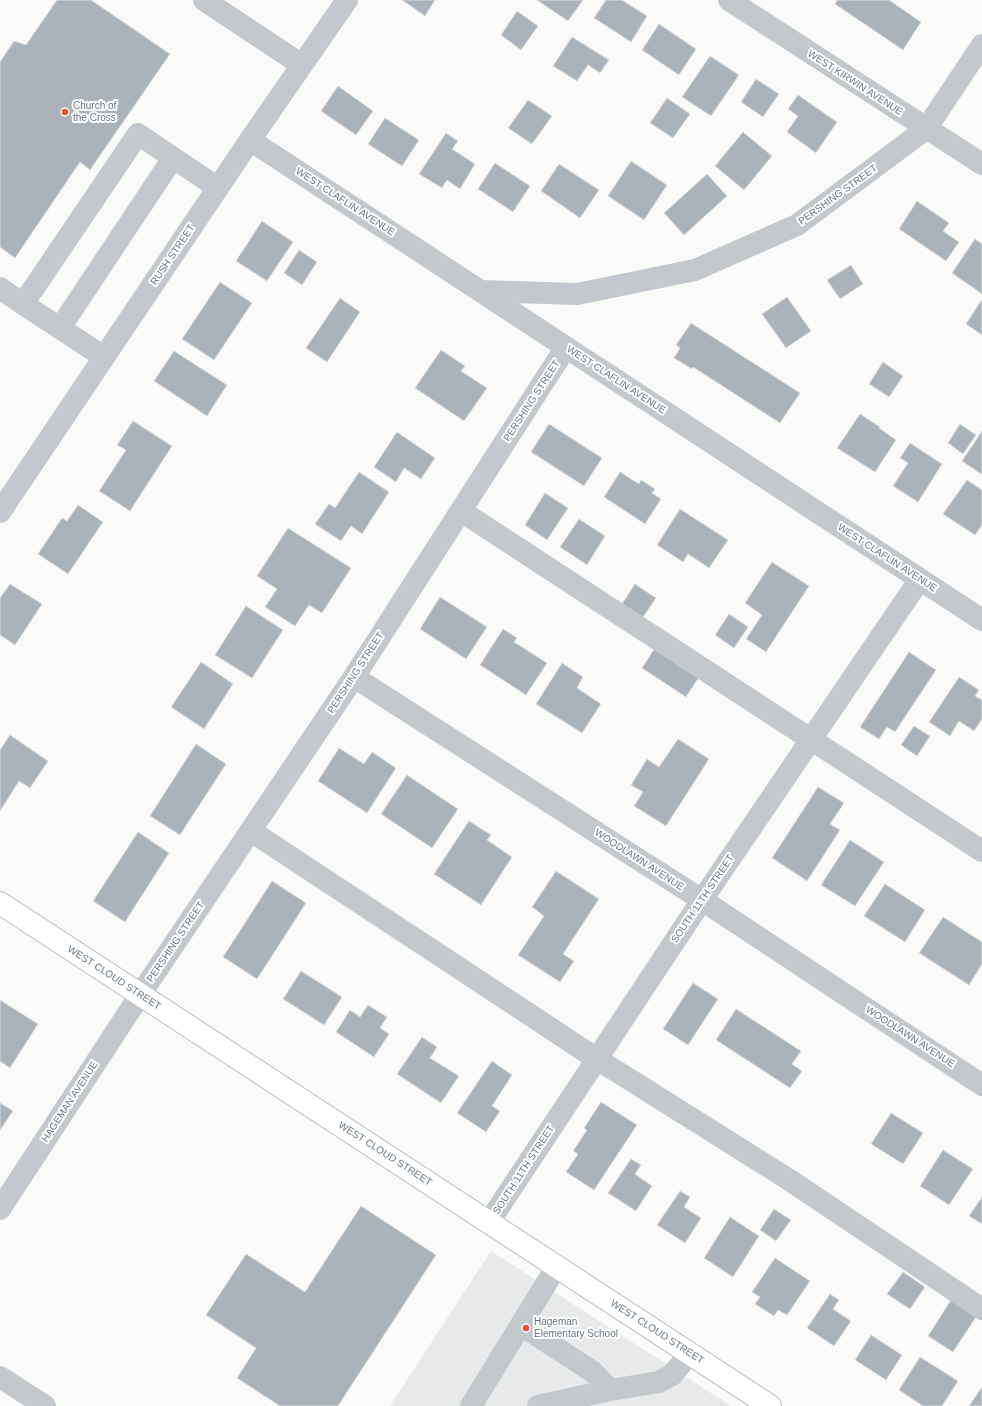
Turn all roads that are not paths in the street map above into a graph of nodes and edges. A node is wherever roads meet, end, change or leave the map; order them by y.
1 (204, 0) edge
2 (347, 0) edge
3 (729, 0) edge
4 (982, 45) edge
5 (302, 65) junction
6 (926, 129) junction
7 (250, 140) junction
8 (173, 158) junction
9 (982, 164) edge
10 (218, 188) junction
11 (0, 288) edge
12 (481, 291) junction
13 (22, 304) junction
14 (60, 328) junction
15 (566, 347) junction
16 (104, 357) junction
17 (461, 511) junction
18 (0, 512) edge
19 (920, 579) junction
20 (982, 620) edge
21 (354, 677) junction
22 (811, 740) junction
23 (251, 831) junction
24 (982, 851) edge
25 (702, 900) junction
26 (0, 904) edge
27 (140, 995) junction
28 (597, 1059) junction
29 (982, 1085) edge
30 (0, 1209) edge
31 (489, 1222) junction
32 (557, 1266) junction
33 (982, 1309) edge
34 (521, 1325) junction
35 (690, 1353) junction
36 (0, 1377) edge
37 (610, 1390) junction
38 (45, 1406) edge
39 (471, 1406) edge
40 (538, 1406) edge
41 (770, 1406) edge

1 - 5 street
2 - 5 street, RUSH STREET
3 - 6 street, WEST KIRWIN AVENUE
4 - 6 street, PERSHING STREET
5 - 7 street, RUSH STREET
6 - 9 street, WEST KIRWIN AVENUE
6 - 12 street, PERSHING STREET
7 - 10 street, RUSH STREET
7 - 12 street, WEST CLAFLIN AVENUE
8 - 10 street
8 - 13 street
8 - 14 street
10 - 16 street, RUSH STREET
11 - 13 street
12 - 15 street, WEST CLAFLIN AVENUE
13 - 14 street
14 - 16 street
15 - 17 street, PERSHING STREET
15 - 19 street, WEST CLAFLIN AVENUE
16 - 18 street, RUSH STREET
17 - 21 street, PERSHING STREET
17 - 22 street
19 - 20 street, WEST CLAFLIN AVENUE
19 - 22 street, SOUTH 11TH STREET
21 - 23 street, PERSHING STREET
21 - 25 street, WOODLAWN AVENUE
22 - 24 street
22 - 25 street, SOUTH 11TH STREET
23 - 27 street, PERSHING STREET
23 - 28 street
25 - 28 street, SOUTH 11TH STREET
25 - 29 street, WOODLAWN AVENUE
26 - 27 main road, WEST CLOUD STREET
27 - 30 street, HAGEMAN AVENUE
27 - 31 main road, WEST CLOUD STREET
28 - 31 street, SOUTH 11TH STREET
28 - 33 street
31 - 32 main road, WEST CLOUD STREET
32 - 34 street
32 - 35 main road, WEST CLOUD STREET
34 - 37 street
34 - 39 street
35 - 37 street
35 - 41 main road, WEST CLOUD STREET
36 - 38 street
37 - 40 street

